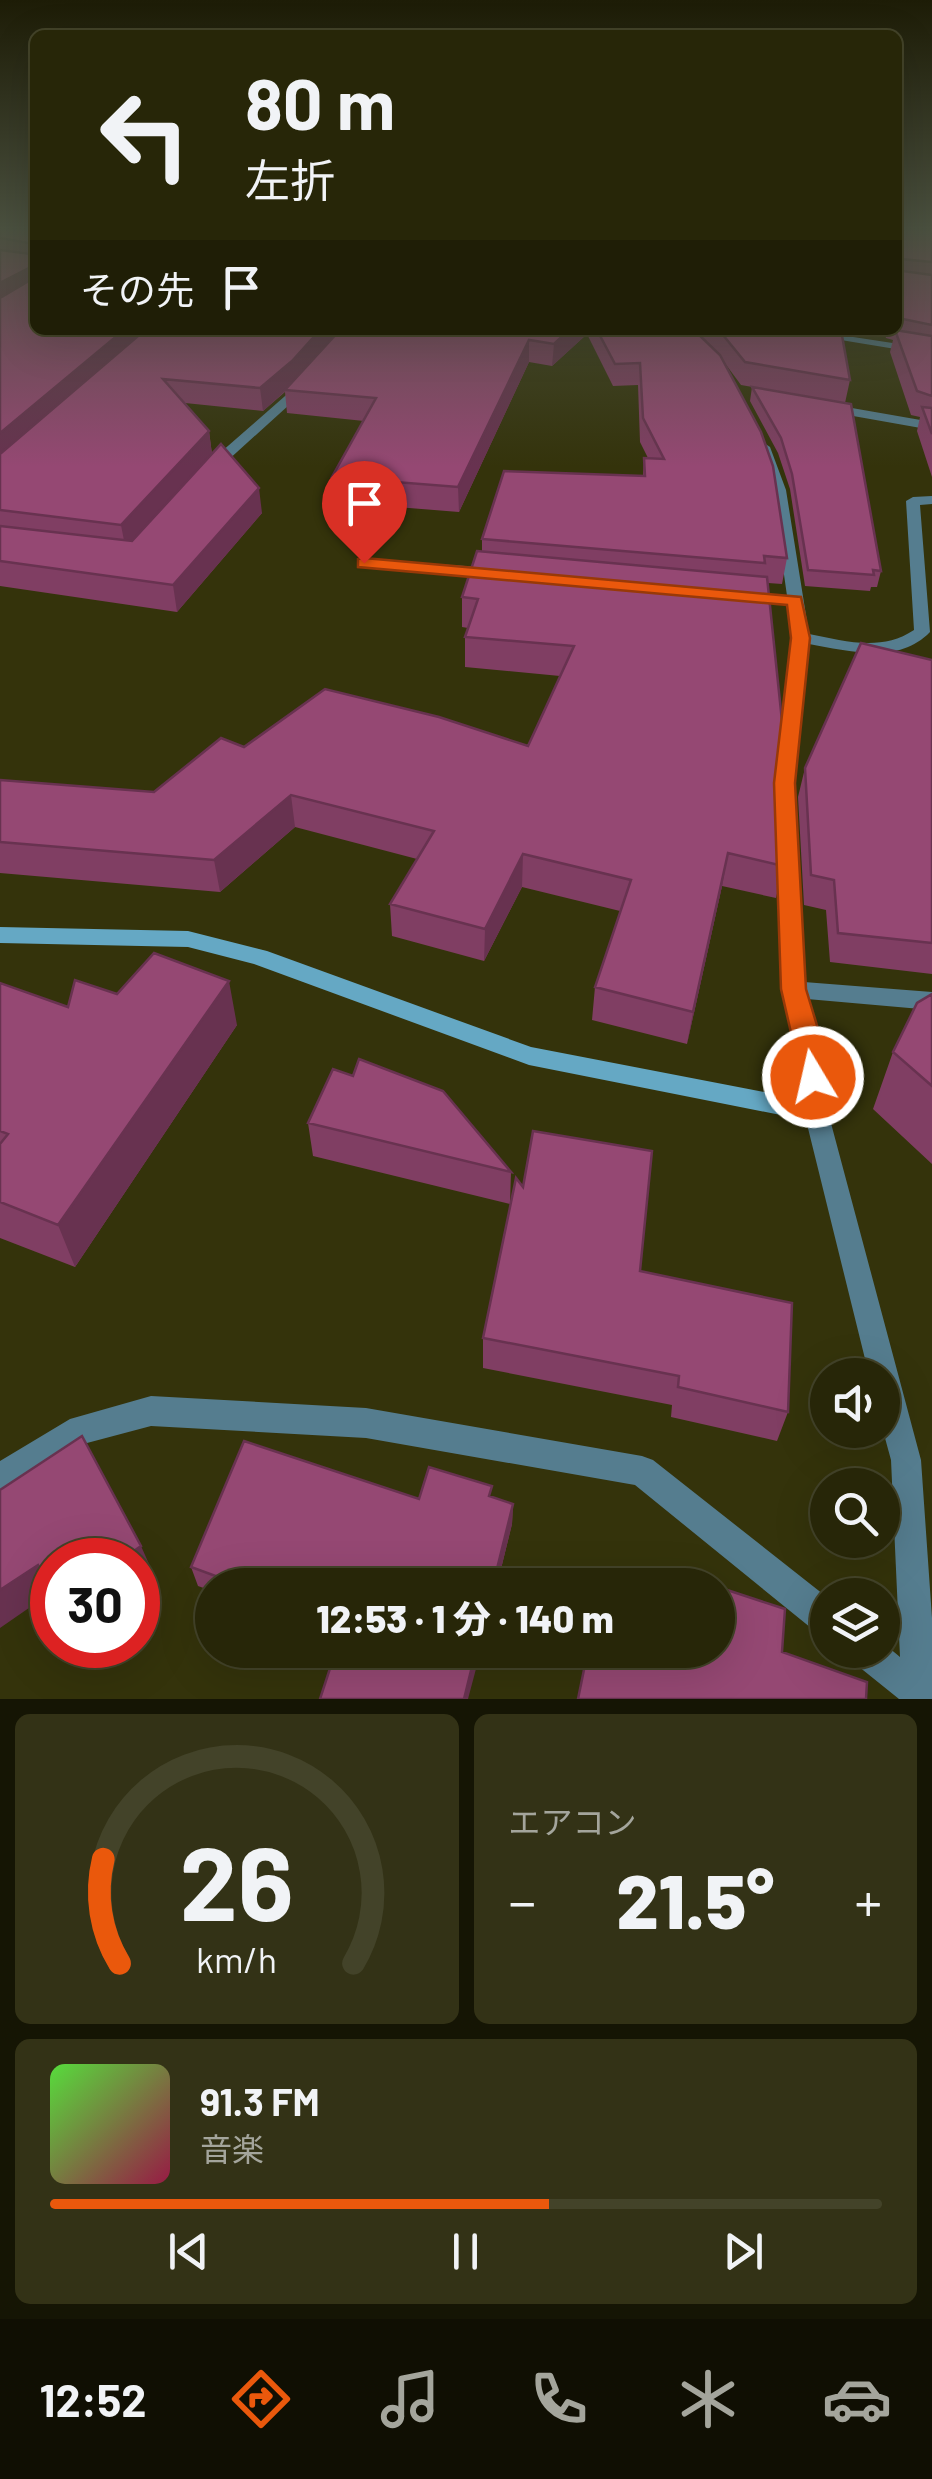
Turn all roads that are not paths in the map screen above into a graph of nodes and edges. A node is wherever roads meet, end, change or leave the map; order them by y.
1 (818, 335) edge
2 (932, 352) edge
3 (314, 374) edge
4 (806, 404) edge
5 (751, 423) edge
6 (932, 426) edge
7 (199, 482) edge
8 (932, 500) edge
9 (364, 563) dead end
10 (520, 575) edge
11 (716, 593) edge
12 (795, 600) junction
13 (800, 638) junction
14 (0, 935) edge
15 (794, 989) junction
16 (932, 1001) edge
17 (816, 1112) junction
18 (0, 1478) edge
19 (810, 1606) edge
20 (886, 1668) edge
21 (920, 1697) edge

1 - 2 street
3 - 7 street
4 - 6 street
5 - 12 street
8 - 13 street
9 - 10 street
11 - 12 street
12 - 13 street
13 - 15 street
14 - 17 street
15 - 16 street
15 - 17 street
17 - 21 street
18 - 19 street
20 - 21 street

